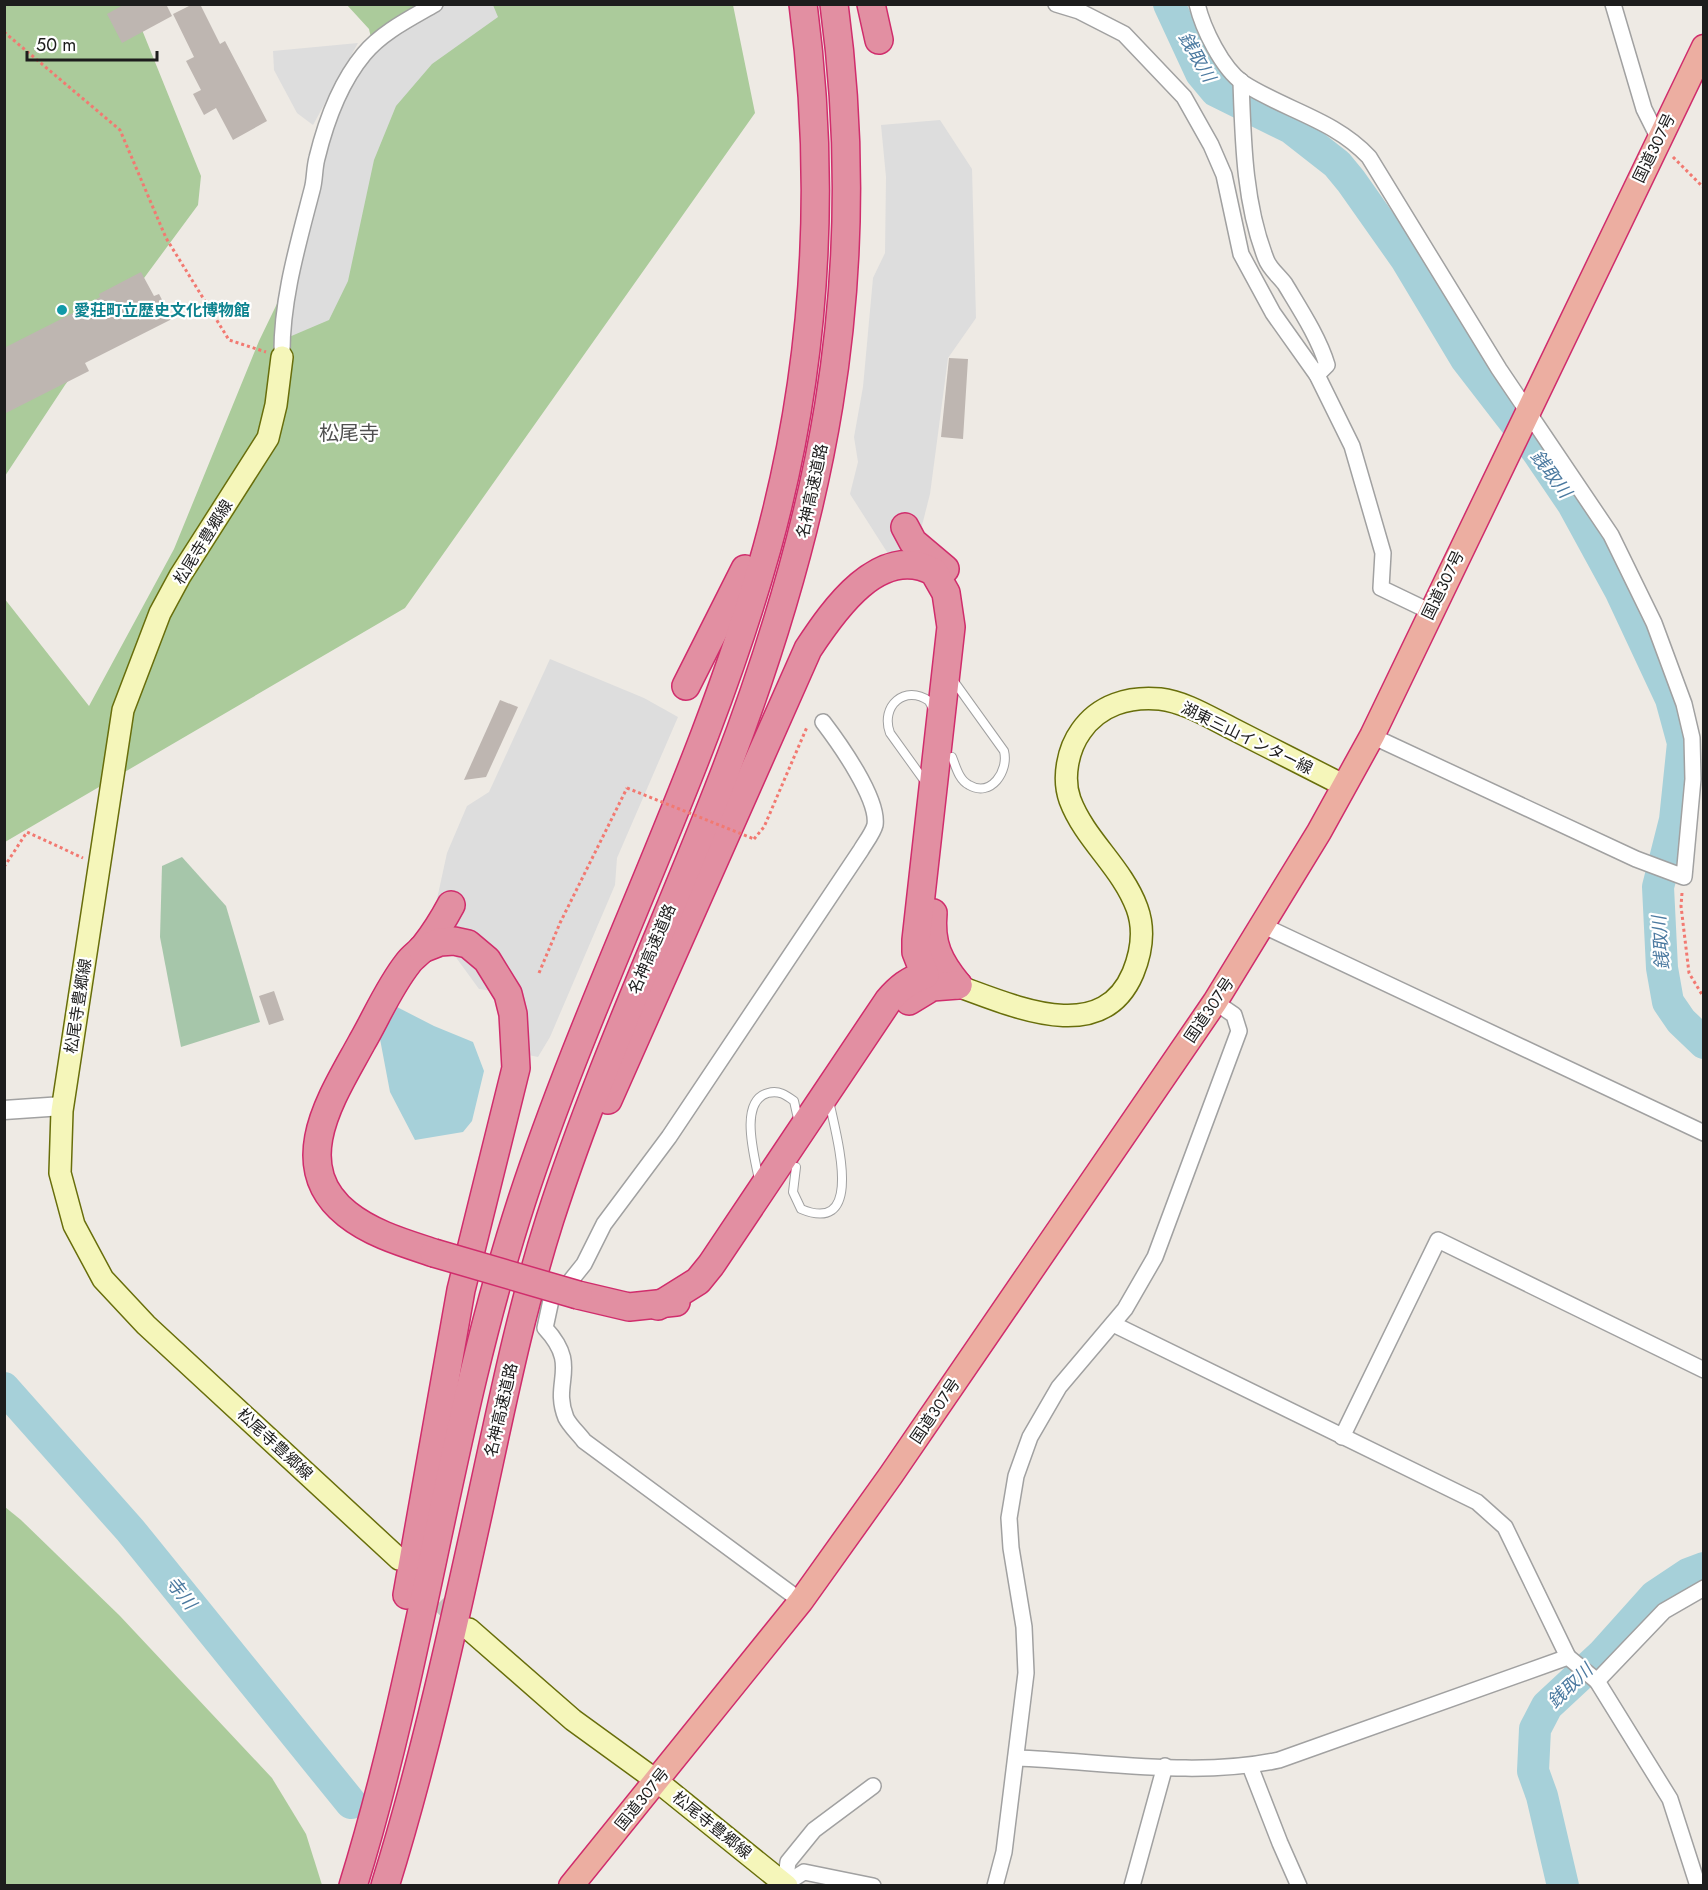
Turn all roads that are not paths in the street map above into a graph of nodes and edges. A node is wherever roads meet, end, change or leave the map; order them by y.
1 (435, 4) edge
2 (803, 4) edge
3 (834, 4) edge
4 (871, 4) edge
5 (1056, 4) edge
6 (1197, 4) edge
7 (1612, 4) edge
8 (879, 40) dead end
9 (1704, 47) edge
10 (1241, 81) junction
11 (1659, 139) junction
12 (282, 357) joint
13 (1317, 375) junction
14 (1526, 413) junction
15 (783, 483) junction
16 (905, 527) dead end
17 (1431, 612) junction
18 (953, 679) junction
19 (686, 686) dead end
20 (823, 722) road end
21 (940, 724) junction
22 (1372, 736) junction
23 (951, 757) junction
24 (1344, 786) junction
25 (936, 796) junction
26 (452, 905) dead end
27 (1264, 926) junction
28 (422, 948) junction
29 (926, 975) junction
30 (958, 985) junction
31 (1215, 1002) junction
32 (830, 1103) junction
33 (63, 1106) junction
34 (4, 1110) edge
35 (1704, 1133) edge
36 (798, 1136) junction
37 (796, 1167) junction
38 (761, 1198) junction
39 (551, 1216) junction
40 (658, 1306) junction
41 (1113, 1324) junction
42 (1704, 1370) edge
43 (1342, 1437) junction
44 (399, 1559) dead end
45 (1704, 1588) edge
46 (801, 1600) junction
47 (469, 1629) tunnel mouth
48 (1568, 1657) junction
49 (1597, 1682) junction
50 (391, 1752) junction
51 (1016, 1758) junction
52 (1165, 1766) junction
53 (1250, 1766) junction
54 (657, 1780) junction
55 (873, 1786) dead end
56 (786, 1885) edge
57 (353, 1886) edge
58 (385, 1886) edge
59 (571, 1886) edge
60 (873, 1886) edge
61 (995, 1886) edge
62 (1132, 1886) edge
63 (1299, 1886) edge
64 (1698, 1886) edge

1 - 12 street
2 - 15 highway, 名神高速道路
3 - 39 highway, 名神高速道路
4 - 8 highway
5 - 13 street
6 - 10 street
7 - 11 street
9 - 11 highway, 国道307号
10 - 13 street
10 - 14 street
11 - 14 highway, 国道307号
12 - 33 main road, 松尾寺豊郷線
13 - 17 street
14 - 17 highway, 国道307号
14 - 22 street
15 - 19 highway
15 - 50 highway, 名神高速道路
16 - 18 highway
17 - 22 highway, 国道307号
18 - 21 highway
18 - 23 highway
18 - 23 lane
18 - 39 highway
20 - 46 street
21 - 25 highway
21 - 25 lane
22 - 24 highway, 国道307号
23 - 30 highway
24 - 27 highway, 国道307号
24 - 30 main road, 湖東三山インター線
25 - 29 highway
26 - 28 highway
27 - 31 highway, 国道307号
27 - 35 street
28 - 40 highway, bridge
28 - 50 highway
29 - 30 main road, 湖東三山インター線
29 - 32 highway
30 - 32 highway
31 - 41 street
31 - 46 highway, 国道307号
32 - 36 highway
32 - 37 highway
32 - 37 lane
33 - 34 street
33 - 44 main road, 松尾寺豊郷線
36 - 38 highway
36 - 38 lane
37 - 40 highway
38 - 40 highway
39 - 58 highway, 名神高速道路
41 - 43 street
41 - 51 street
42 - 43 street
43 - 48 street
45 - 49 street
46 - 54 highway, 国道307号
47 - 54 main road, 松尾寺豊郷線
48 - 49 street
48 - 53 street
49 - 64 street
50 - 57 highway, 名神高速道路
51 - 52 street
51 - 61 street
52 - 53 street
52 - 62 street
53 - 63 street
54 - 56 main road, 松尾寺豊郷線
54 - 59 highway, 国道307号
55 - 56 street
56 - 60 street

